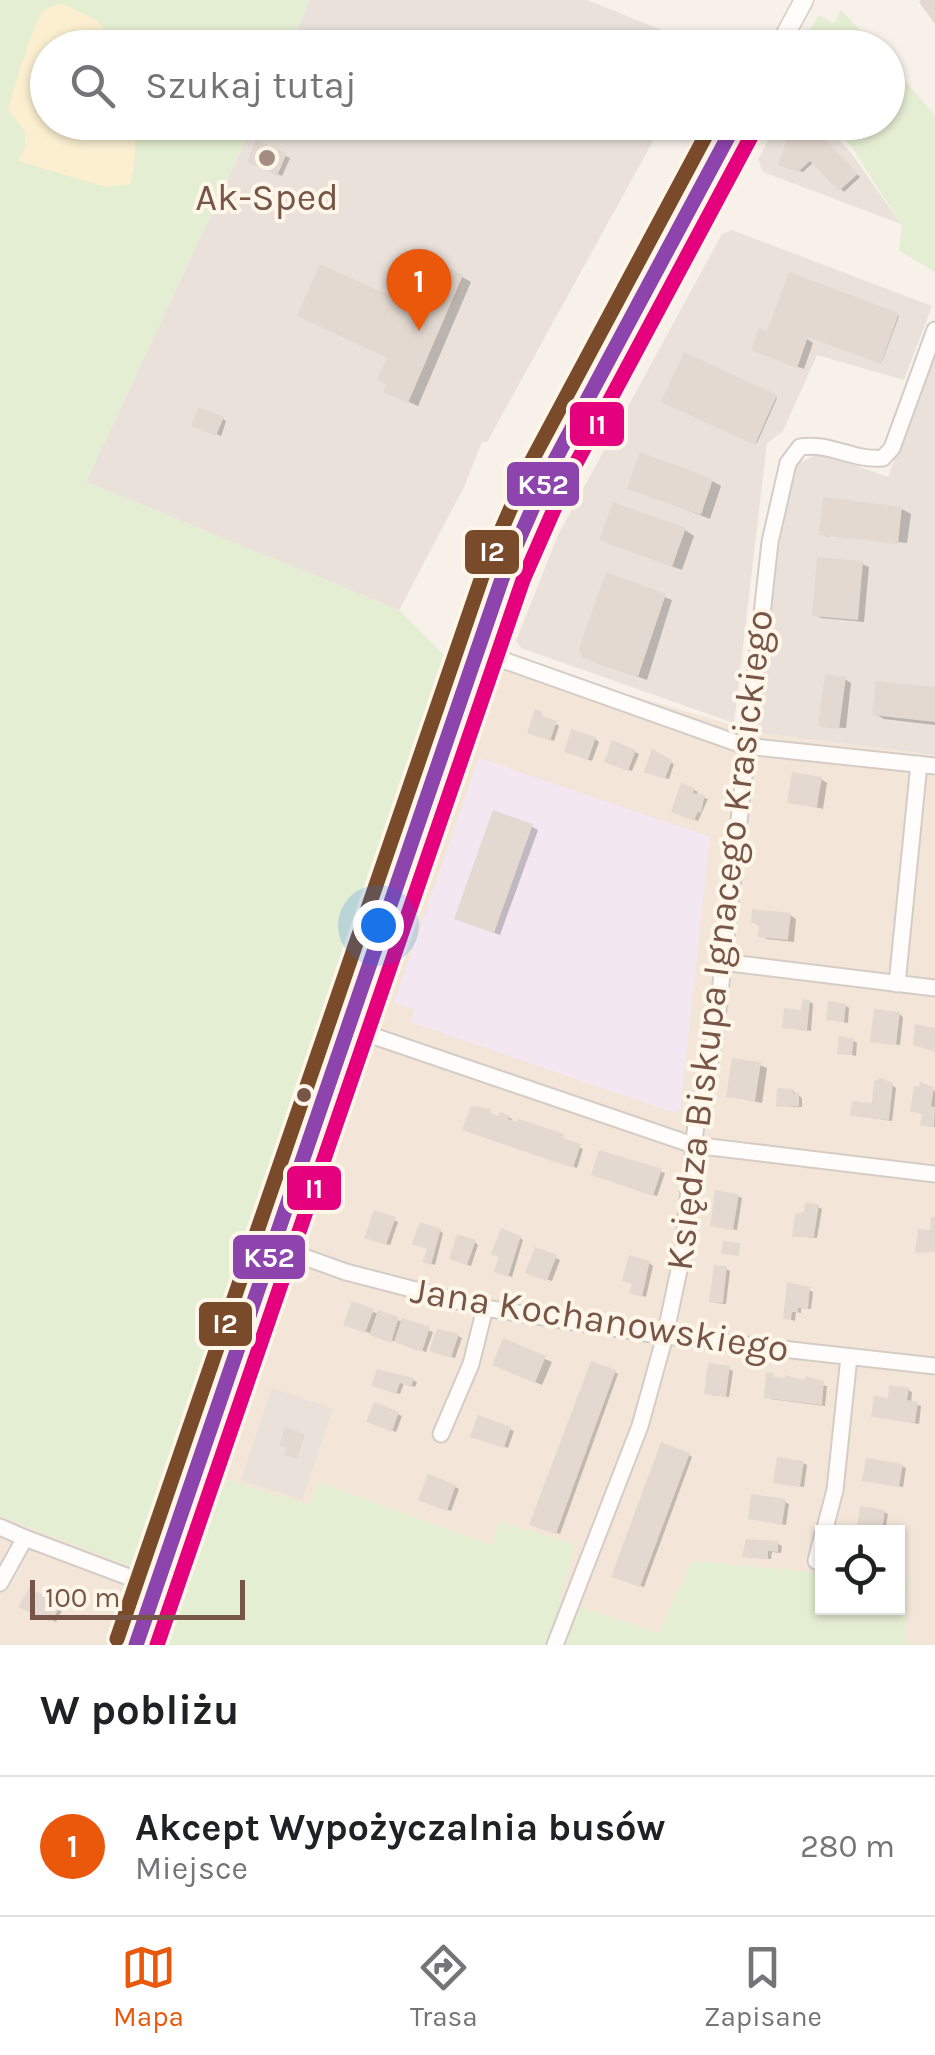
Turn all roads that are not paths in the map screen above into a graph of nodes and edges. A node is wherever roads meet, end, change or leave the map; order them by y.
1 (804, 0) edge
2 (788, 30) edge
3 (726, 140) edge
4 (935, 330) edge
5 (476, 650) junction
6 (745, 746) junction
7 (927, 765) edge
8 (722, 962) junction
9 (897, 984) junction
10 (935, 988) edge
11 (347, 1027) junction
12 (694, 1145) junction
13 (935, 1174) edge
14 (272, 1245) junction
15 (485, 1308) junction
16 (664, 1336) junction
17 (849, 1357) junction
18 (935, 1366) edge
19 (441, 1434) dead end
20 (826, 1525) edge
21 (0, 1527) edge
22 (25, 1538) junction
23 (0, 1583) edge
24 (156, 1588) junction
25 (136, 1645) edge
26 (555, 1645) edge

1 - 2 street
3 - 5 street
4 - 6 street, Księdza Biskupa Ignacego Krasickiego
5 - 6 street
5 - 11 street
6 - 7 street
6 - 8 street, Księdza Biskupa Ignacego Krasickiego
7 - 9 street
8 - 9 street
8 - 12 street, Księdza Biskupa Ignacego Krasickiego
9 - 10 street
11 - 12 street
11 - 14 street
12 - 13 street
12 - 16 street, Księdza Biskupa Ignacego Krasickiego
14 - 15 street, Jana Kochanowskiego
14 - 24 street
15 - 16 street, Jana Kochanowskiego
15 - 19 street
16 - 17 street, Jana Kochanowskiego
16 - 26 street, Księdza Biskupa Ignacego Krasickiego
17 - 18 street, Jana Kochanowskiego
17 - 20 street
21 - 22 street
22 - 23 street
22 - 24 street
24 - 25 street

